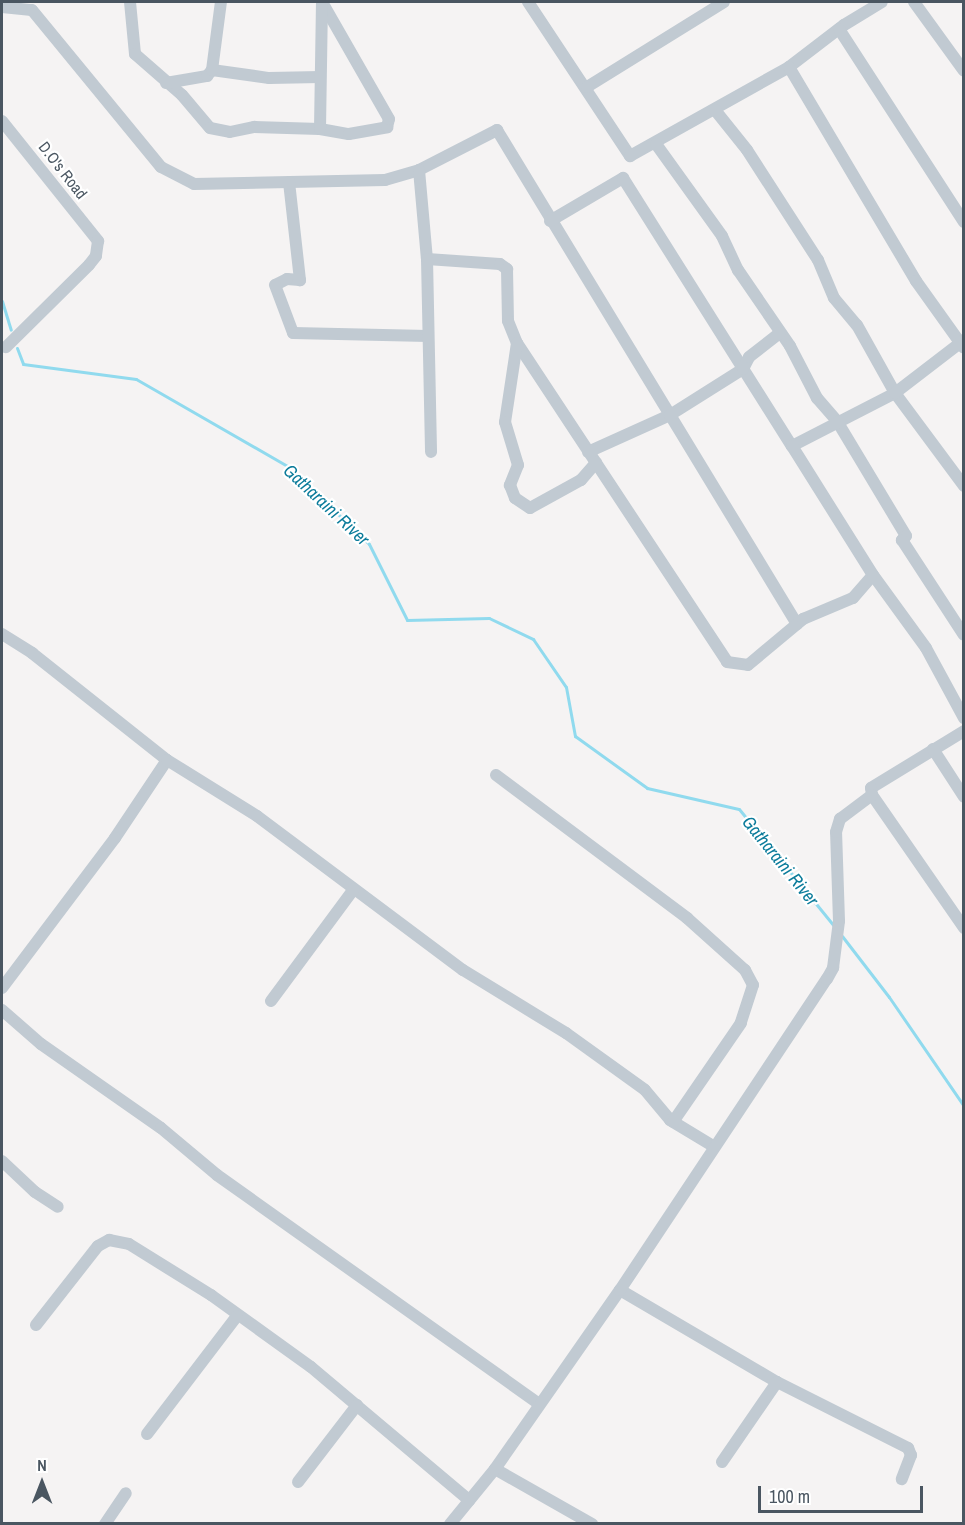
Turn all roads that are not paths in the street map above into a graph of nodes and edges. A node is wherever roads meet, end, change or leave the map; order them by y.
1 (130, 2) edge
2 (221, 2) edge
3 (322, 2) edge
4 (528, 2) edge
5 (724, 2) edge
6 (882, 2) edge
7 (914, 2) edge
8 (32, 6) edge
9 (2, 7) edge
10 (839, 28) junction
11 (789, 67) junction
12 (212, 70) junction
13 (963, 71) edge
14 (321, 77) junction
15 (166, 83) junction
16 (587, 87) junction
17 (715, 110) junction
18 (2, 121) edge
19 (320, 129) junction
20 (656, 144) junction
21 (419, 170) junction
22 (289, 182) junction
23 (550, 221) junction
24 (963, 222) edge
25 (427, 259) junction
26 (780, 333) junction
27 (428, 336) junction
28 (517, 343) junction
29 (962, 343) edge
30 (6, 347) dead end
31 (743, 369) junction
32 (895, 393) junction
33 (670, 415) junction
34 (837, 421) junction
35 (792, 446) junction
36 (431, 452) dead end
37 (592, 458) junction
38 (963, 486) edge
39 (873, 575) junction
40 (797, 624) junction
41 (2, 634) edge
42 (963, 635) edge
43 (963, 718) edge
44 (963, 731) edge
45 (933, 749) junction
46 (167, 760) junction
47 (496, 775) dead end
48 (872, 795) junction
49 (963, 797) edge
50 (354, 889) junction
51 (963, 928) edge
52 (2, 988) edge
53 (271, 1001) dead end
54 (2, 1010) edge
55 (673, 1122) junction
56 (713, 1146) junction
57 (2, 1161) edge
58 (58, 1207) dead end
59 (620, 1290) junction
60 (237, 1316) junction
61 (36, 1326) dead end
62 (777, 1382) junction
63 (539, 1404) junction
64 (357, 1405) junction
65 (147, 1434) dead end
66 (722, 1462) dead end
67 (495, 1469) junction
68 (902, 1479) dead end
69 (298, 1482) dead end
70 (126, 1493) dead end
71 (469, 1500) junction
72 (105, 1524) edge
73 (450, 1524) edge
74 (592, 1524) edge

1 - 15 street
2 - 12 street
3 - 14 street
3 - 19 street
4 - 16 street
5 - 16 street
6 - 10 street
7 - 13 street
8 - 9 street
8 - 22 street
10 - 11 street
10 - 24 street
11 - 17 street
11 - 29 street
12 - 14 street
12 - 15 street
14 - 19 street
15 - 19 street
16 - 20 street
17 - 20 street
17 - 32 street
18 - 30 street, D.O's Road
20 - 26 street
21 - 22 street
21 - 23 street
21 - 25 street
22 - 27 street
23 - 31 street
23 - 33 street
25 - 27 street
25 - 28 street
26 - 31 street
26 - 34 street
27 - 36 street
28 - 37 street
28 - 37 street
29 - 32 street
31 - 33 street
31 - 35 street
32 - 34 street
32 - 38 street
33 - 37 street
33 - 40 street
34 - 35 street
34 - 42 street
35 - 39 street
37 - 40 street
39 - 40 street
39 - 43 street
41 - 46 street
44 - 45 street
45 - 48 street
45 - 49 street
46 - 50 street
46 - 52 street
47 - 55 street
48 - 51 street
48 - 56 street
50 - 53 street
50 - 55 street
54 - 63 street
55 - 56 street
56 - 59 street
57 - 58 street
59 - 62 street
59 - 63 street
60 - 61 street
60 - 64 street
60 - 65 street
62 - 66 street
62 - 68 street
63 - 67 street
64 - 69 street
64 - 71 street
67 - 71 street
67 - 74 street
70 - 72 street
71 - 73 street

